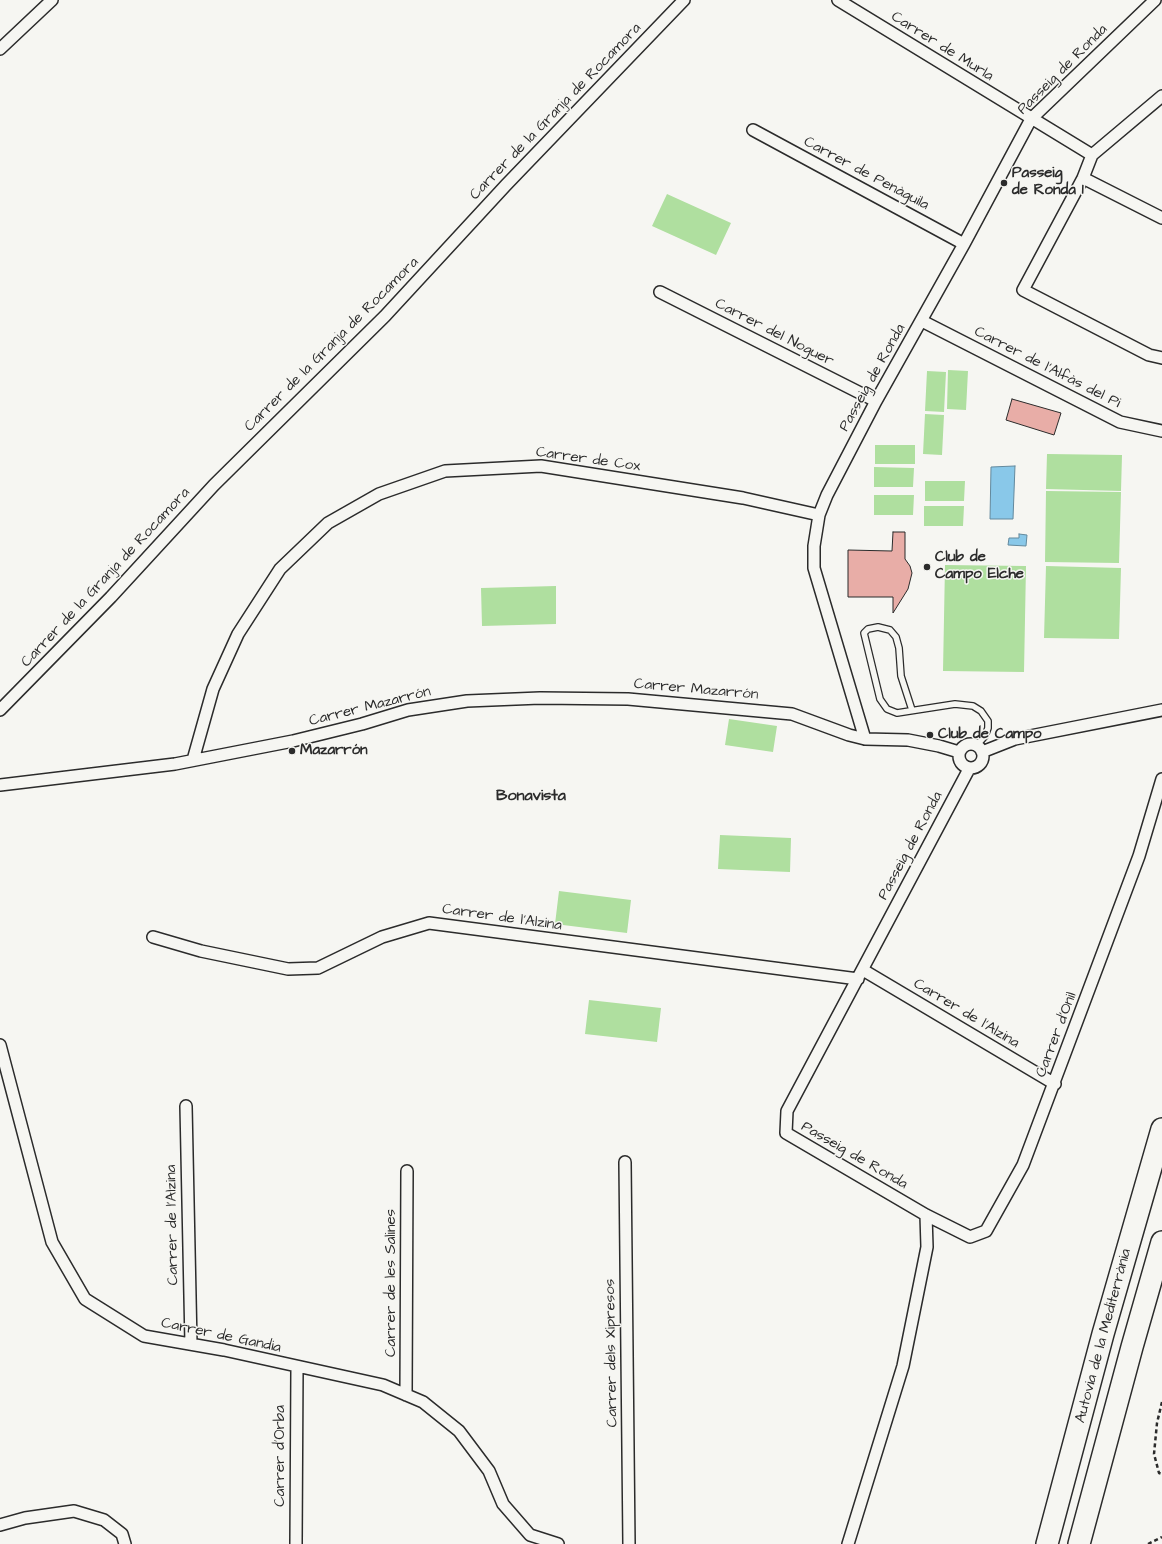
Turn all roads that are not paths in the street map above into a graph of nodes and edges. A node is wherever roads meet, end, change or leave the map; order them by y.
1 (52, 0) edge
2 (684, 0) edge
3 (1155, 0) edge
4 (841, 1) edge
5 (0, 49) edge
6 (1162, 96) edge
7 (1031, 119) junction
8 (753, 130) dead end
9 (1092, 156) junction
10 (1083, 178) junction
11 (1162, 218) edge
12 (964, 244) junction
13 (660, 292) dead end
14 (922, 321) junction
15 (1162, 358) edge
16 (876, 401) junction
17 (1162, 431) edge
18 (819, 515) junction
19 (0, 710) edge
20 (912, 710) junction
21 (1162, 710) edge
22 (865, 739) junction
23 (980, 749) junction
24 (959, 752) junction
25 (193, 760) junction
26 (969, 768) junction
27 (1162, 779) edge
28 (0, 785) edge
29 (153, 937) dead end
30 (860, 975) junction
31 (0, 1045) edge
32 (1055, 1084) junction
33 (186, 1106) dead end
34 (1162, 1129) edge
35 (625, 1162) dead end
36 (407, 1171) dead end
37 (926, 1215) junction
38 (1162, 1242) edge
39 (191, 1344) junction
40 (296, 1367) junction
41 (406, 1395) junction
42 (0, 1525) edge
43 (125, 1544) edge
44 (296, 1544) edge
45 (558, 1544) edge
46 (629, 1544) edge
47 (848, 1544) edge
48 (1047, 1544) edge
49 (1079, 1544) edge

1 - 5 street
2 - 19 street, Carrer de la Granja de Rocamora
3 - 7 street, Passeig de Ronda
4 - 7 street, Carrer de Murla
6 - 9 street
7 - 9 street, Carrer de Murla
7 - 12 street, Passeig de Ronda
8 - 12 street, Carrer de Penàguila
9 - 10 street
10 - 11 street
10 - 15 street
12 - 14 street, Passeig de Ronda
13 - 16 street, Carrer del Noguer
14 - 16 street, Passeig de Ronda
14 - 17 street, Carrer de l'Alfàs del Pi
16 - 18 street, Passeig de Ronda
18 - 22 street, Passeig de Ronda
18 - 25 street, Carrer de Cox
20 - 20 lane
20 - 23 lane
21 - 23 street
22 - 24 street
22 - 25 street, Carrer Mazarrón
23 - 24 street
23 - 26 street
24 - 26 street
25 - 28 street, Carrer Mazarrón
26 - 30 street, Passeig de Ronda
27 - 32 street, Carrer d'Onil
29 - 30 street, Carrer de l'Alzina
30 - 32 street, Carrer de l'Alzina
30 - 37 street, Passeig de Ronda
31 - 39 street, Carrer de Gandia
32 - 37 street, Carrer d'Onil
33 - 39 street, Carrer de l'Alzina
34 - 48 highway, Autovia de la Mediterrània
35 - 46 street, Carrer dels Xipresos
36 - 41 street, Carrer de les Salines
37 - 47 street
38 - 49 highway, Autovia de la Mediterrània
39 - 40 street, Carrer de Gandia
40 - 41 street, Carrer de Gandia
40 - 44 street, Carrer d'Orba
41 - 45 street, Carrer de Gandia
42 - 43 street

